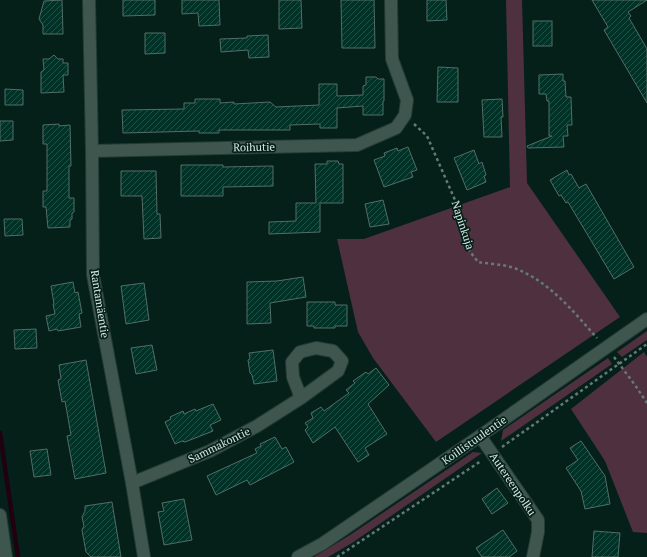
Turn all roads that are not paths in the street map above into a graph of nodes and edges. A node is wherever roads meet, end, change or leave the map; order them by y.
1 (89, 0) edge
2 (391, 0) edge
3 (92, 151) junction
4 (647, 319) edge
5 (302, 398) junction
6 (480, 436) junction
7 (132, 483) junction
8 (0, 516) edge
9 (6, 557) edge
10 (144, 557) edge
11 (298, 557) edge
12 (533, 557) edge

1 - 3 street, Rantamäentie
2 - 3 street, Roihutie
3 - 7 street, Rantamäentie
4 - 6 street, Koillistuulentie
5 - 5 street, Sammakontie
5 - 7 street, Sammakontie
6 - 11 street, Koillistuulentie
6 - 12 street, Autereenpolku
7 - 10 street, Rantamäentie
8 - 9 street

